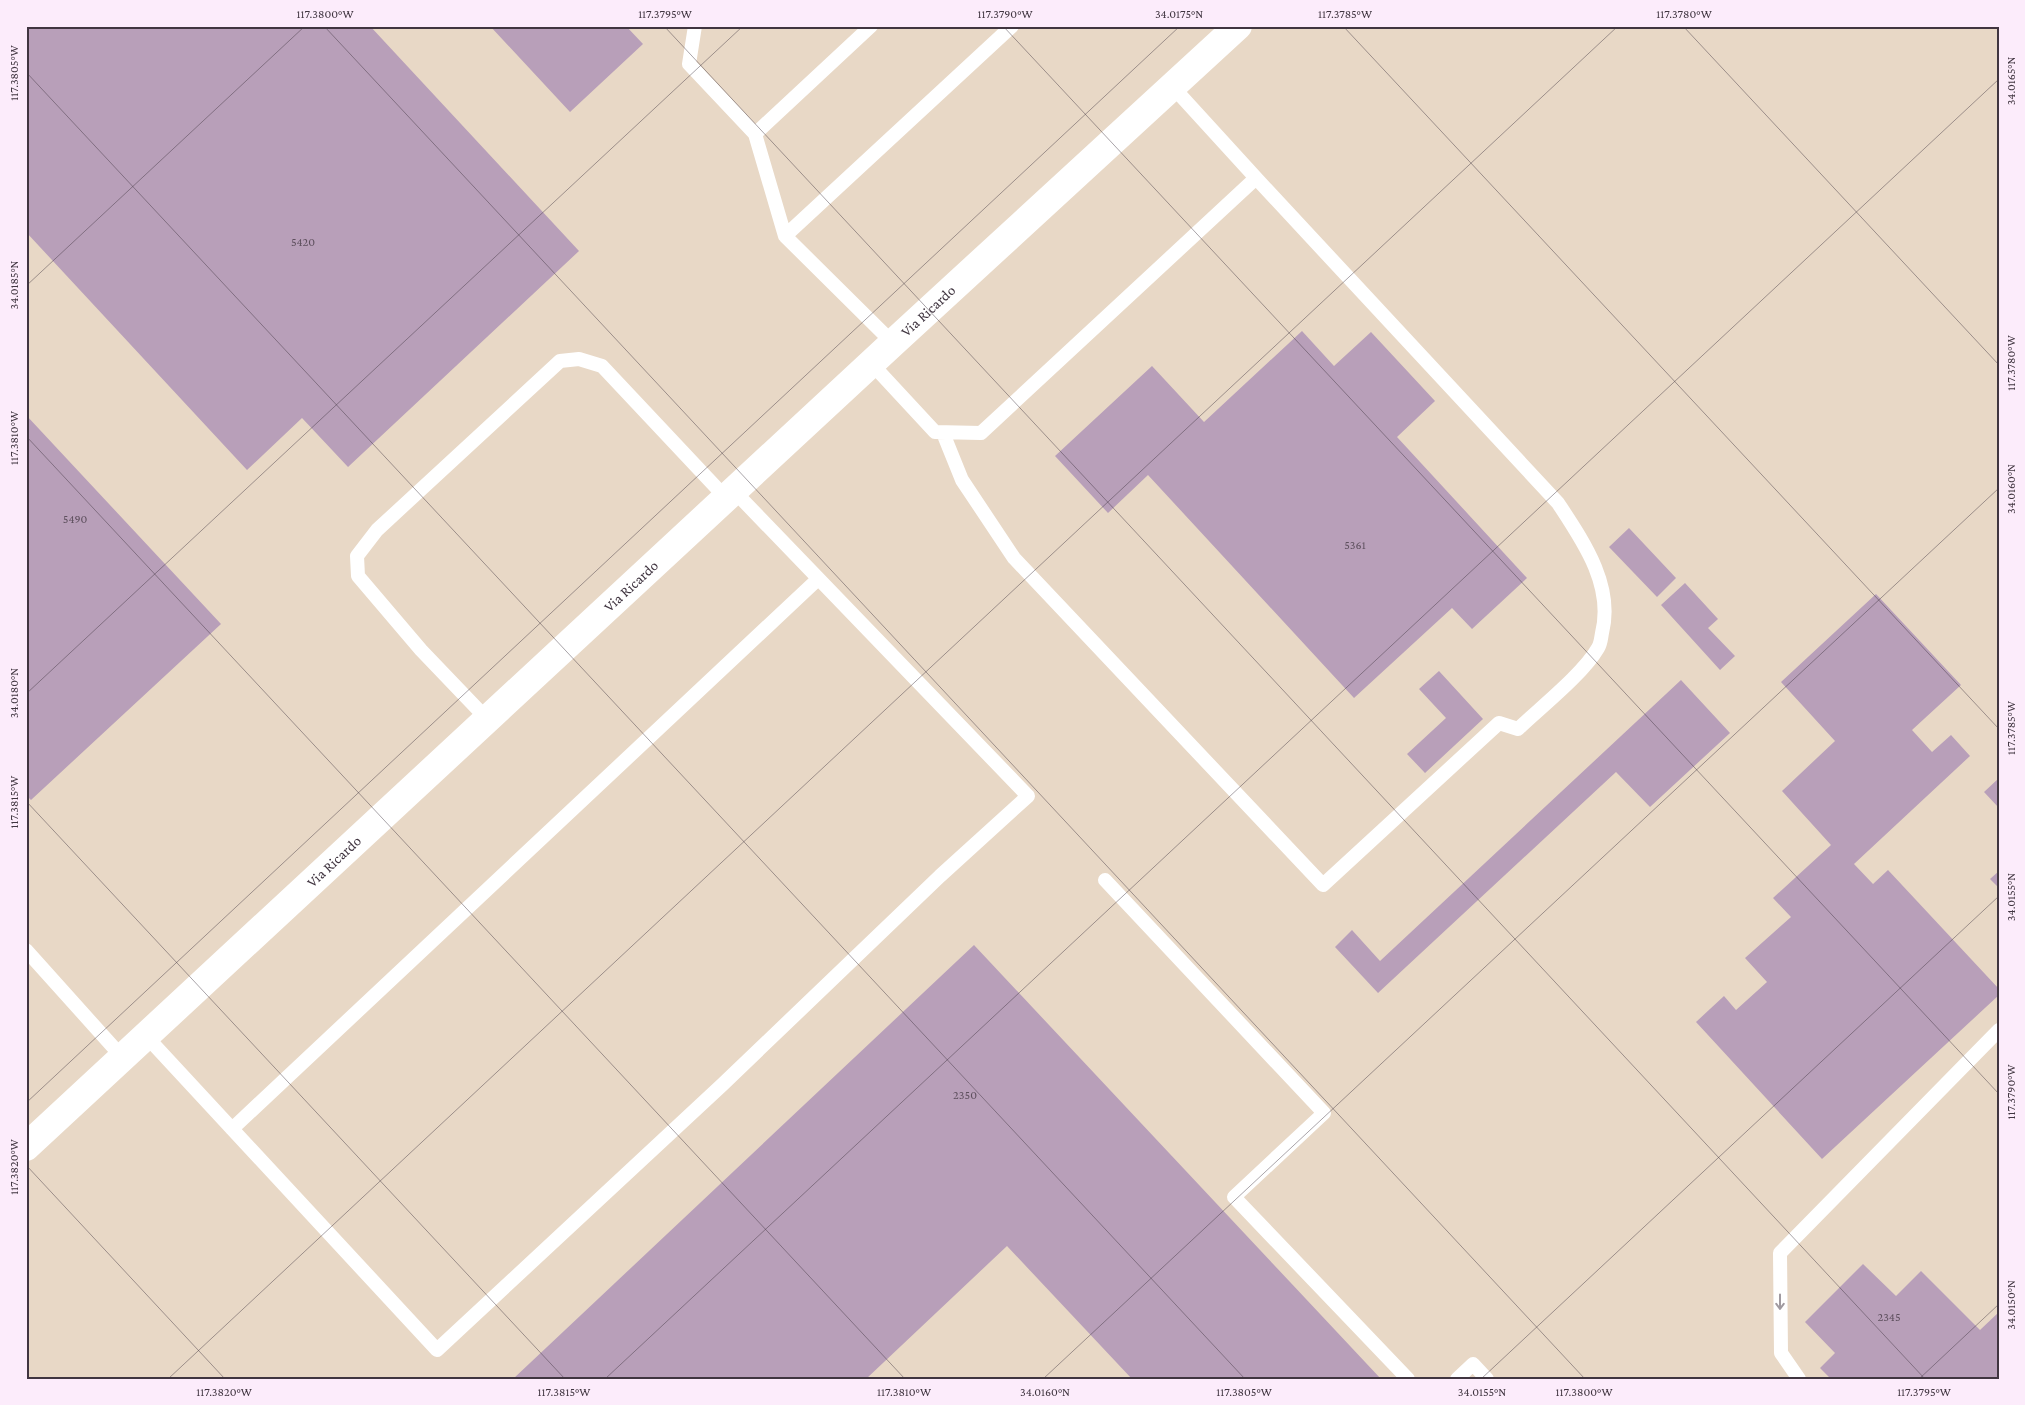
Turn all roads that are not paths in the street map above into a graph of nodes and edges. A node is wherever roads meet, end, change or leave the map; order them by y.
1 (695, 26) edge
2 (871, 26) edge
3 (1012, 26) edge
4 (1238, 26) edge
5 (1172, 86) junction
6 (756, 134) junction
7 (1256, 178) junction
8 (785, 236) junction
9 (893, 344) junction
10 (871, 364) junction
11 (942, 433) junction
12 (731, 495) junction
13 (818, 579) junction
14 (488, 720) junction
15 (1105, 880) dead end
16 (26, 950) edge
17 (1999, 1030) edge
18 (146, 1036) junction
19 (123, 1058) junction
20 (232, 1129) junction
21 (26, 1147) edge
22 (1408, 1379) edge
23 (1456, 1379) edge
24 (1487, 1379) edge
25 (1799, 1379) edge

1 - 6 lane
2 - 6 lane
3 - 8 lane
4 - 5 street, Via Ricardo
5 - 7 lane
5 - 9 street, Via Ricardo
6 - 8 lane
7 - 11 lane
7 - 11 lane
8 - 9 lane
9 - 10 street, Via Ricardo
10 - 11 lane
10 - 12 street, Via Ricardo
12 - 13 lane
12 - 14 street, Via Ricardo
12 - 14 lane
13 - 20 lane
13 - 20 lane
14 - 18 street, Via Ricardo
15 - 22 lane
16 - 19 lane
17 -> 25 lane
18 - 19 street, Via Ricardo
18 - 20 lane
19 - 21 street, Via Ricardo
23 - 24 lane

